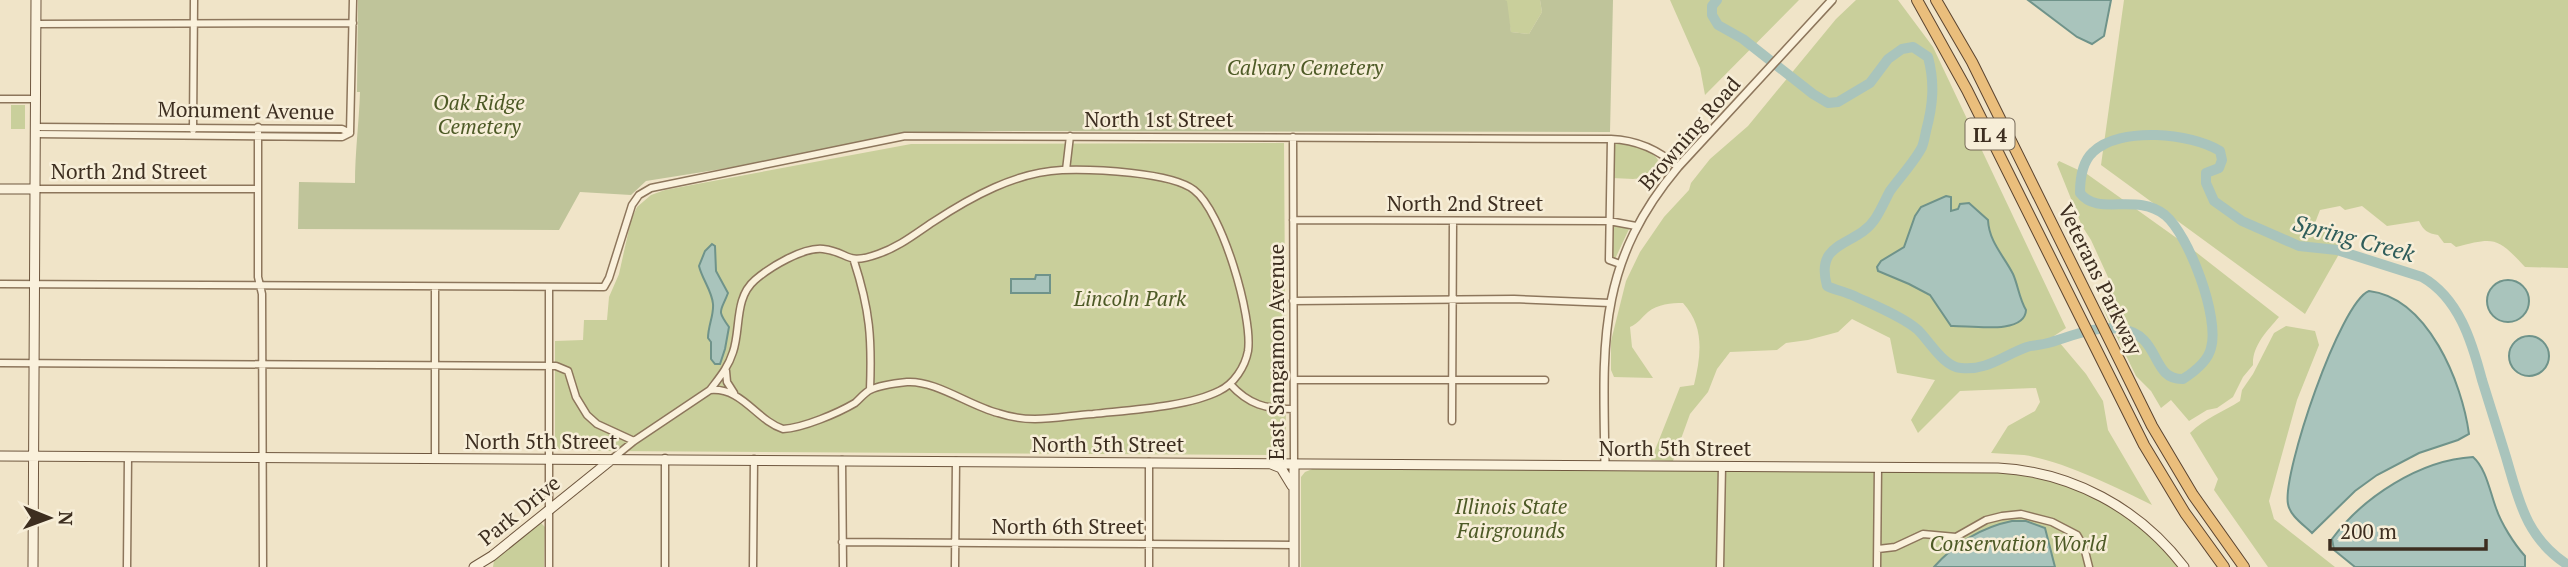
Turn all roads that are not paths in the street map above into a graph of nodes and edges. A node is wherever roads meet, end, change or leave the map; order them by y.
1 (36, 0) edge
2 (194, 0) edge
3 (353, 0) edge
4 (1917, 0) edge
5 (1929, 0) edge
6 (1936, 0) edge
7 (1829, 3) edge
8 (353, 23) junction
9 (36, 24) junction
10 (193, 25) junction
11 (1972, 62) junction
12 (0, 99) edge
13 (35, 99) junction
14 (135, 126) junction
15 (192, 126) junction
16 (258, 127) junction
17 (35, 130) junction
18 (350, 133) junction
19 (135, 135) junction
20 (192, 135) junction
21 (258, 136) junction
22 (1070, 136) junction
23 (1293, 137) junction
24 (1310, 137) junction
25 (1611, 139) junction
26 (1293, 155) junction
27 (1678, 167) junction
28 (1066, 170) junction
29 (0, 189) edge
30 (34, 189) junction
31 (257, 189) junction
32 (1293, 220) junction
33 (1453, 221) junction
34 (1609, 221) junction
35 (1636, 226) junction
36 (854, 261) junction
37 (1620, 264) junction
38 (0, 284) edge
39 (34, 284) junction
40 (260, 286) junction
41 (435, 287) junction
42 (549, 288) junction
43 (1293, 301) junction
44 (1452, 301) junction
45 (1610, 303) junction
46 (0, 363) edge
47 (34, 364) junction
48 (263, 365) junction
49 (435, 365) junction
50 (548, 366) junction
51 (726, 369) junction
52 (1294, 380) junction
53 (1452, 380) junction
54 (1545, 380) dead end
55 (1230, 384) junction
56 (710, 390) junction
57 (870, 390) junction
58 (734, 394) junction
59 (1293, 409) junction
60 (1452, 421) dead end
61 (634, 441) junction
62 (0, 456) edge
63 (34, 456) junction
64 (128, 457) junction
65 (262, 457) junction
66 (435, 458) junction
67 (549, 458) junction
68 (572, 458) junction
69 (627, 458) junction
70 (665, 458) junction
71 (612, 459) junction
72 (754, 459) junction
73 (842, 460) junction
74 (956, 461) junction
75 (1149, 462) junction
76 (1269, 463) junction
77 (1294, 463) junction
78 (1319, 463) junction
79 (1605, 465) junction
80 (1722, 466) junction
81 (1878, 467) junction
82 (595, 472) junction
83 (571, 490) junction
84 (1294, 490) junction
85 (549, 509) junction
86 (842, 542) junction
87 (955, 543) junction
88 (1149, 544) junction
89 (1294, 545) junction
90 (1878, 549) junction
91 (481, 566) edge
92 (33, 567) edge
93 (127, 567) edge
94 (262, 567) edge
95 (549, 567) edge
96 (665, 567) edge
97 (753, 567) edge
98 (843, 567) edge
99 (955, 567) edge
100 (1149, 567) edge
101 (1294, 567) edge
102 (1720, 567) edge
103 (1877, 567) edge
104 (2089, 567) edge
105 (2184, 567) edge
106 (2224, 567) edge
107 (2244, 567) edge

1 - 9 main road
2 - 10 street
3 - 8 street
4 - 106 highway, Veterans Parkway / IL 4
5 - 11 highway
6 - 11 highway, Veterans Parkway / IL 4
7 - 27 street, Browning Road
8 - 10 street
8 - 18 street
9 - 10 street
9 - 13 main road
10 - 15 street
11 - 107 highway, Veterans Parkway / IL 4
12 - 13 street
13 - 17 main road
14 - 15 street, Monument Avenue
14 - 17 street, Monument Avenue
14 - 19 street
15 - 16 street, Monument Avenue
15 - 20 street
16 - 18 street, Monument Avenue
16 - 21 street
17 - 19 street, Monument Avenue
17 - 30 main road
18 - 21 street, Monument Avenue
19 - 20 street, Monument Avenue
20 - 21 street, Monument Avenue
21 - 31 street
22 - 23 street, North 1st Street
22 - 28 street
22 - 42 street, North 1st Street
23 - 24 street, North 1st Street
23 - 26 street, East Sangamon Avenue
24 - 25 street, North 1st Street
24 - 26 street
25 - 27 street, North 1st Street
25 - 34 street
26 - 32 street, East Sangamon Avenue
27 - 35 street, Browning Road
28 - 36 street
28 - 55 street
29 - 30 main road, North 2nd Street
30 - 31 street, North 2nd Street
30 - 39 main road
31 - 40 street
32 - 33 street, North 2nd Street
32 - 43 street, East Sangamon Avenue
33 - 34 street, North 2nd Street
33 - 44 street
34 - 35 street, North 2nd Street
34 - 37 street
35 - 37 street, Browning Road
36 - 51 street
36 - 57 street
37 - 45 street, Browning Road
38 - 39 street
39 - 40 street
39 - 47 main road
40 - 41 street
40 - 48 street
41 - 42 street
41 - 49 street
42 - 50 street
43 - 44 street
43 - 52 street, East Sangamon Avenue
44 - 45 street
44 - 53 street
45 - 79 street, Browning Road
46 - 47 street
47 - 48 street
47 - 63 main road
48 - 49 street
48 - 65 street
49 - 50 street
49 - 66 street
50 - 61 street
50 - 67 street
51 - 56 street
51 - 58 street
52 - 53 street
52 - 59 street, East Sangamon Avenue
53 - 54 street
53 - 60 street
55 - 57 street
55 - 59 street
56 - 58 street
56 - 61 street
57 - 58 street
59 - 77 street, East Sangamon Avenue
61 - 71 street
62 - 63 main road, North 5th Street
63 - 64 main road, North 5th Street
63 - 92 main road
64 - 65 main road, North 5th Street
64 - 93 street
65 - 66 main road, North 5th Street
65 - 94 street
66 - 67 main road, North 5th Street
67 - 68 main road, North 5th Street
67 - 85 street
68 - 71 main road, North 5th Street
68 - 83 main road
69 - 70 main road, North 5th Street
69 - 71 main road, North 5th Street
69 - 82 main road
70 - 72 main road, North 5th Street
70 - 96 street
71 - 82 main road, Park Drive
72 - 73 main road, North 5th Street
72 - 97 street
73 - 74 main road, North 5th Street
73 - 86 street
74 - 75 main road, North 5th Street
74 - 87 street
75 - 76 main road, North 5th Street
75 - 88 street
76 - 77 main road, North 5th Street
76 - 84 main road
77 - 78 main road, North 5th Street
77 - 84 main road, East Sangamon Avenue
78 - 79 main road, North 5th Street
78 - 84 main road
79 - 80 main road, North 5th Street
80 - 81 main road, North 5th Street
80 - 102 street
81 - 90 street
81 - 105 main road, North 5th Street
82 - 83 main road, Park Drive
83 - 85 main road, Park Drive
84 - 89 main road, East Sangamon Avenue
85 - 91 main road, Park Drive
85 - 95 street
86 - 87 street, North 6th Street
86 - 98 street
87 - 88 street, North 6th Street
87 - 99 street
88 - 89 street, North 6th Street
88 - 100 street
89 - 101 main road, East Sangamon Avenue
90 - 103 street
90 - 104 street

